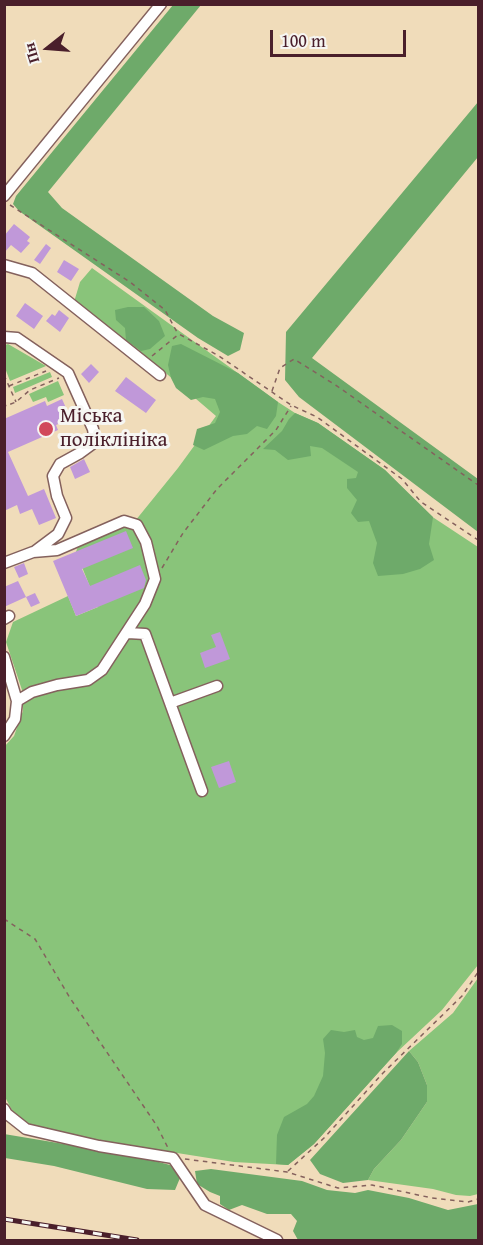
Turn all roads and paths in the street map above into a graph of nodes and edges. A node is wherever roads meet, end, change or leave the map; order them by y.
1 (161, 4) edge
2 (4, 196) edge
3 (4, 202) edge
4 (4, 265) edge
5 (179, 334) junction
6 (4, 337) edge
7 (144, 362) junction
8 (46, 371) dead end
9 (4, 375) edge
10 (160, 375) dead end
11 (59, 378) dead end
12 (9, 386) junction
13 (272, 392) junction
14 (4, 402) edge
15 (16, 402) junction
16 (291, 405) junction
17 (478, 485) edge
18 (478, 540) edge
19 (33, 552) junction
20 (4, 563) edge
21 (155, 579) junction
22 (128, 633) junction
23 (4, 657) edge
24 (217, 686) dead end
25 (17, 701) junction
26 (170, 703) junction
27 (4, 736) edge
28 (202, 791) dead end
29 (4, 919) edge
30 (478, 972) edge
31 (4, 1109) edge
32 (173, 1158) junction
33 (287, 1172) junction
34 (478, 1199) edge
35 (277, 1240) edge

1 - 2 street
3 - 5 path
4 - 7 street
5 - 7 path
5 - 13 path
6 - 19 street
7 - 10 street
8 - 12 path
9 - 12 path
11 - 15 path
12 - 15 path
13 - 16 path
13 - 17 path
14 - 15 path
16 - 18 path
16 - 21 path
19 - 20 street
19 - 21 street
21 - 22 street
22 - 25 street
22 - 26 street
23 - 25 street
24 - 26 street
25 - 27 street
26 - 28 street
29 - 32 path
30 - 33 path
31 - 32 street
32 - 33 path
32 - 35 street
33 - 34 path

